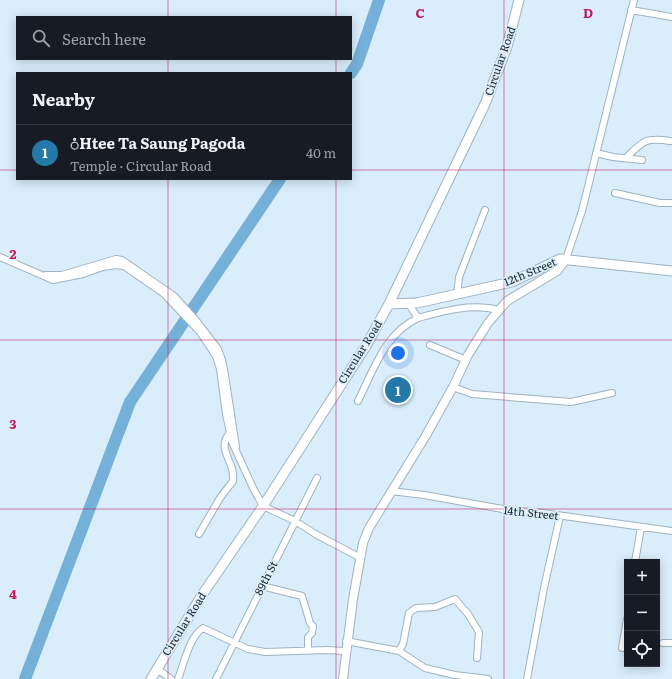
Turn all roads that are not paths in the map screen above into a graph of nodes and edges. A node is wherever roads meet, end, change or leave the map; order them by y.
1 (519, 0) edge
2 (634, 0) edge
3 (631, 10) junction
4 (672, 17) edge
5 (670, 141) dead end
6 (596, 153) junction
7 (626, 158) junction
8 (642, 160) dead end
9 (615, 193) dead end
10 (672, 203) edge
11 (485, 210) dead end
12 (0, 257) edge
13 (566, 259) junction
14 (672, 271) edge
15 (457, 295) junction
16 (408, 303) junction
17 (389, 304) junction
18 (498, 310) junction
19 (418, 318) junction
20 (193, 320) junction
21 (430, 344) dead end
22 (466, 360) junction
23 (453, 387) junction
24 (612, 393) dead end
25 (358, 401) dead end
26 (229, 434) junction
27 (236, 449) junction
28 (317, 478) dead end
29 (391, 492) junction
30 (263, 506) junction
31 (560, 516) junction
32 (296, 520) junction
33 (641, 527) junction
34 (672, 531) edge
35 (199, 534) dead end
36 (361, 558) junction
37 (636, 559) edge
38 (262, 586) junction
39 (625, 631) edge
40 (346, 641) junction
41 (234, 643) junction
42 (663, 643) dead end
43 (672, 643) edge
44 (622, 648) dead end
45 (308, 650) junction
46 (345, 651) junction
47 (399, 651) junction
48 (476, 658) dead end
49 (157, 668) junction
50 (151, 679) edge
51 (171, 679) edge
52 (178, 679) edge
53 (216, 679) edge
54 (343, 679) edge
55 (488, 679) edge
56 (527, 679) edge

1 - 17 main road, Circular Road
2 - 3 street
3 - 4 street
3 - 6 street
5 - 7 street
6 - 7 street
6 - 13 street
7 - 8 street
9 - 10 street
11 - 15 street
12 - 20 street
13 - 14 main road, 12th Street
13 - 15 main road, 12th Street
13 - 18 street
15 - 16 main road, 12th Street
16 - 17 main road, 12th Street
16 - 19 street
17 - 30 main road, Circular Road
18 - 19 street
18 - 22 street
19 - 25 street
20 - 26 street
20 - 27 street
21 - 22 street
22 - 23 street
23 - 24 street
23 - 29 street
26 - 27 street
26 - 35 street
27 - 30 street
28 - 32 street, 89th St
29 - 31 street, 14th Street
29 - 36 street
30 - 32 street
30 - 49 main road, Circular Road
31 - 33 street, 14th Street
31 - 56 street
32 - 36 street
32 - 38 street, 89th St
33 - 34 street, 14th Street
33 - 37 street
36 - 40 street
38 - 41 street, 89th St
38 - 45 street
39 - 44 street
40 - 46 street
40 - 47 street
41 - 45 street
41 - 52 street
41 - 53 street, 89th St
42 - 43 street
45 - 46 street
46 - 54 street
47 - 48 street
47 - 55 street
49 - 50 main road, Circular Road
49 - 51 street

